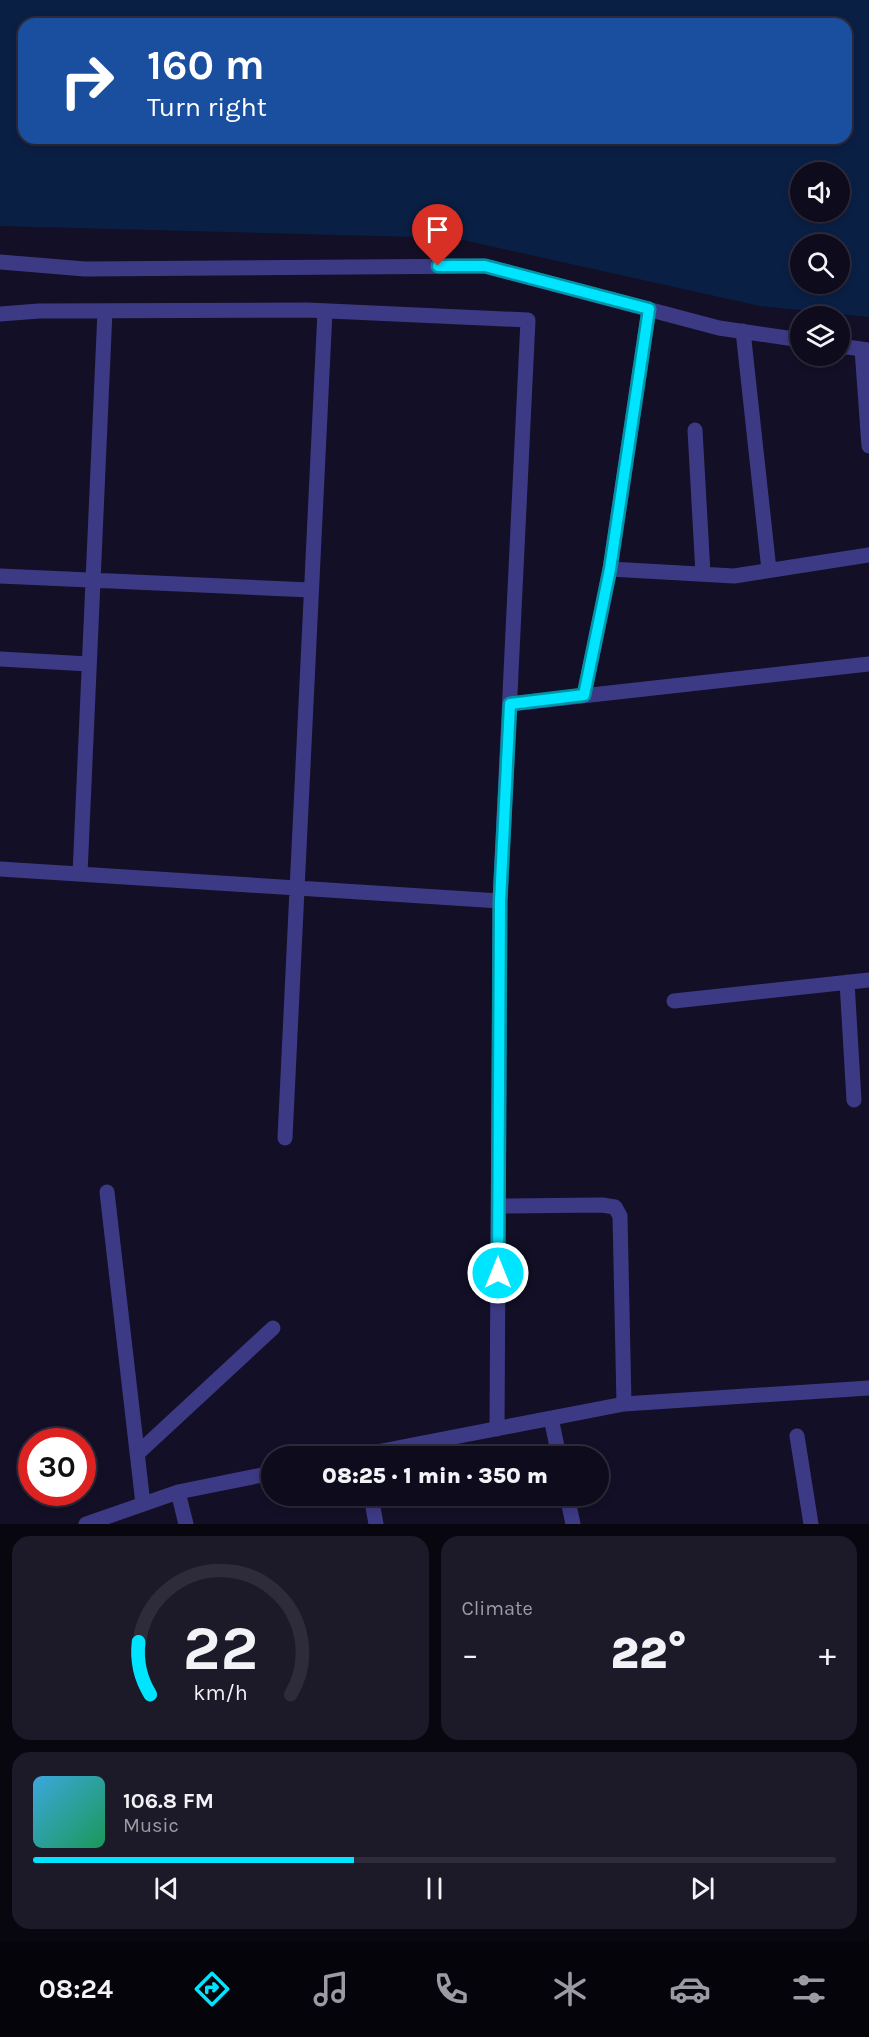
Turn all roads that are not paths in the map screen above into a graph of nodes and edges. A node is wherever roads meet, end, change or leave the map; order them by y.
1 (0, 262) edge
2 (649, 309) junction
3 (105, 311) junction
4 (325, 311) junction
5 (0, 314) edge
6 (743, 331) junction
7 (790, 338) edge
8 (850, 348) edge
9 (865, 350) edge
10 (695, 430) dead end
11 (869, 446) edge
12 (869, 555) edge
13 (610, 569) junction
14 (769, 570) junction
15 (703, 574) junction
16 (0, 576) edge
17 (93, 581) junction
18 (311, 590) junction
19 (0, 659) edge
20 (89, 664) junction
21 (869, 664) edge
22 (584, 695) junction
23 (510, 704) junction
24 (0, 869) edge
25 (80, 874) junction
26 (297, 888) junction
27 (500, 901) junction
28 (869, 980) edge
29 (847, 982) junction
30 (674, 1001) dead end
31 (854, 1100) dead end
32 (285, 1138) dead end
33 (107, 1192) dead end
34 (498, 1206) junction
35 (273, 1328) dead end
36 (869, 1389) edge
37 (624, 1404) junction
38 (551, 1418) junction
39 (497, 1429) junction
40 (797, 1436) dead end
41 (411, 1446) edge
42 (557, 1446) edge
43 (137, 1455) junction
44 (261, 1475) edge
45 (178, 1492) junction
46 (143, 1504) junction
47 (373, 1506) edge
48 (569, 1506) edge
49 (86, 1524) edge
50 (186, 1524) edge
51 (376, 1524) edge
52 (573, 1524) edge
53 (811, 1524) edge

1 - 2 street
2 - 6 street
2 - 13 street
3 - 4 street
3 - 5 street
3 - 17 street
4 - 18 street
4 - 23 street
6 - 7 street
6 - 14 street
8 - 9 street
9 - 11 street
10 - 15 street
12 - 14 street
13 - 15 street
13 - 22 street
14 - 15 street
16 - 17 street
17 - 18 street
17 - 20 street
18 - 26 street
19 - 20 street
20 - 25 street
21 - 22 street
22 - 23 street
23 - 27 street
24 - 25 street
25 - 26 street
26 - 27 street
26 - 32 street
27 - 34 street
28 - 29 street
29 - 30 street
29 - 31 street
33 - 43 street
34 - 37 street
34 - 39 street
35 - 43 street
36 - 37 street
37 - 38 street
38 - 39 street
38 - 42 street
39 - 41 street
40 - 53 street
43 - 46 street
44 - 45 street
45 - 46 street
45 - 50 street
46 - 49 street
47 - 51 street
48 - 52 street

